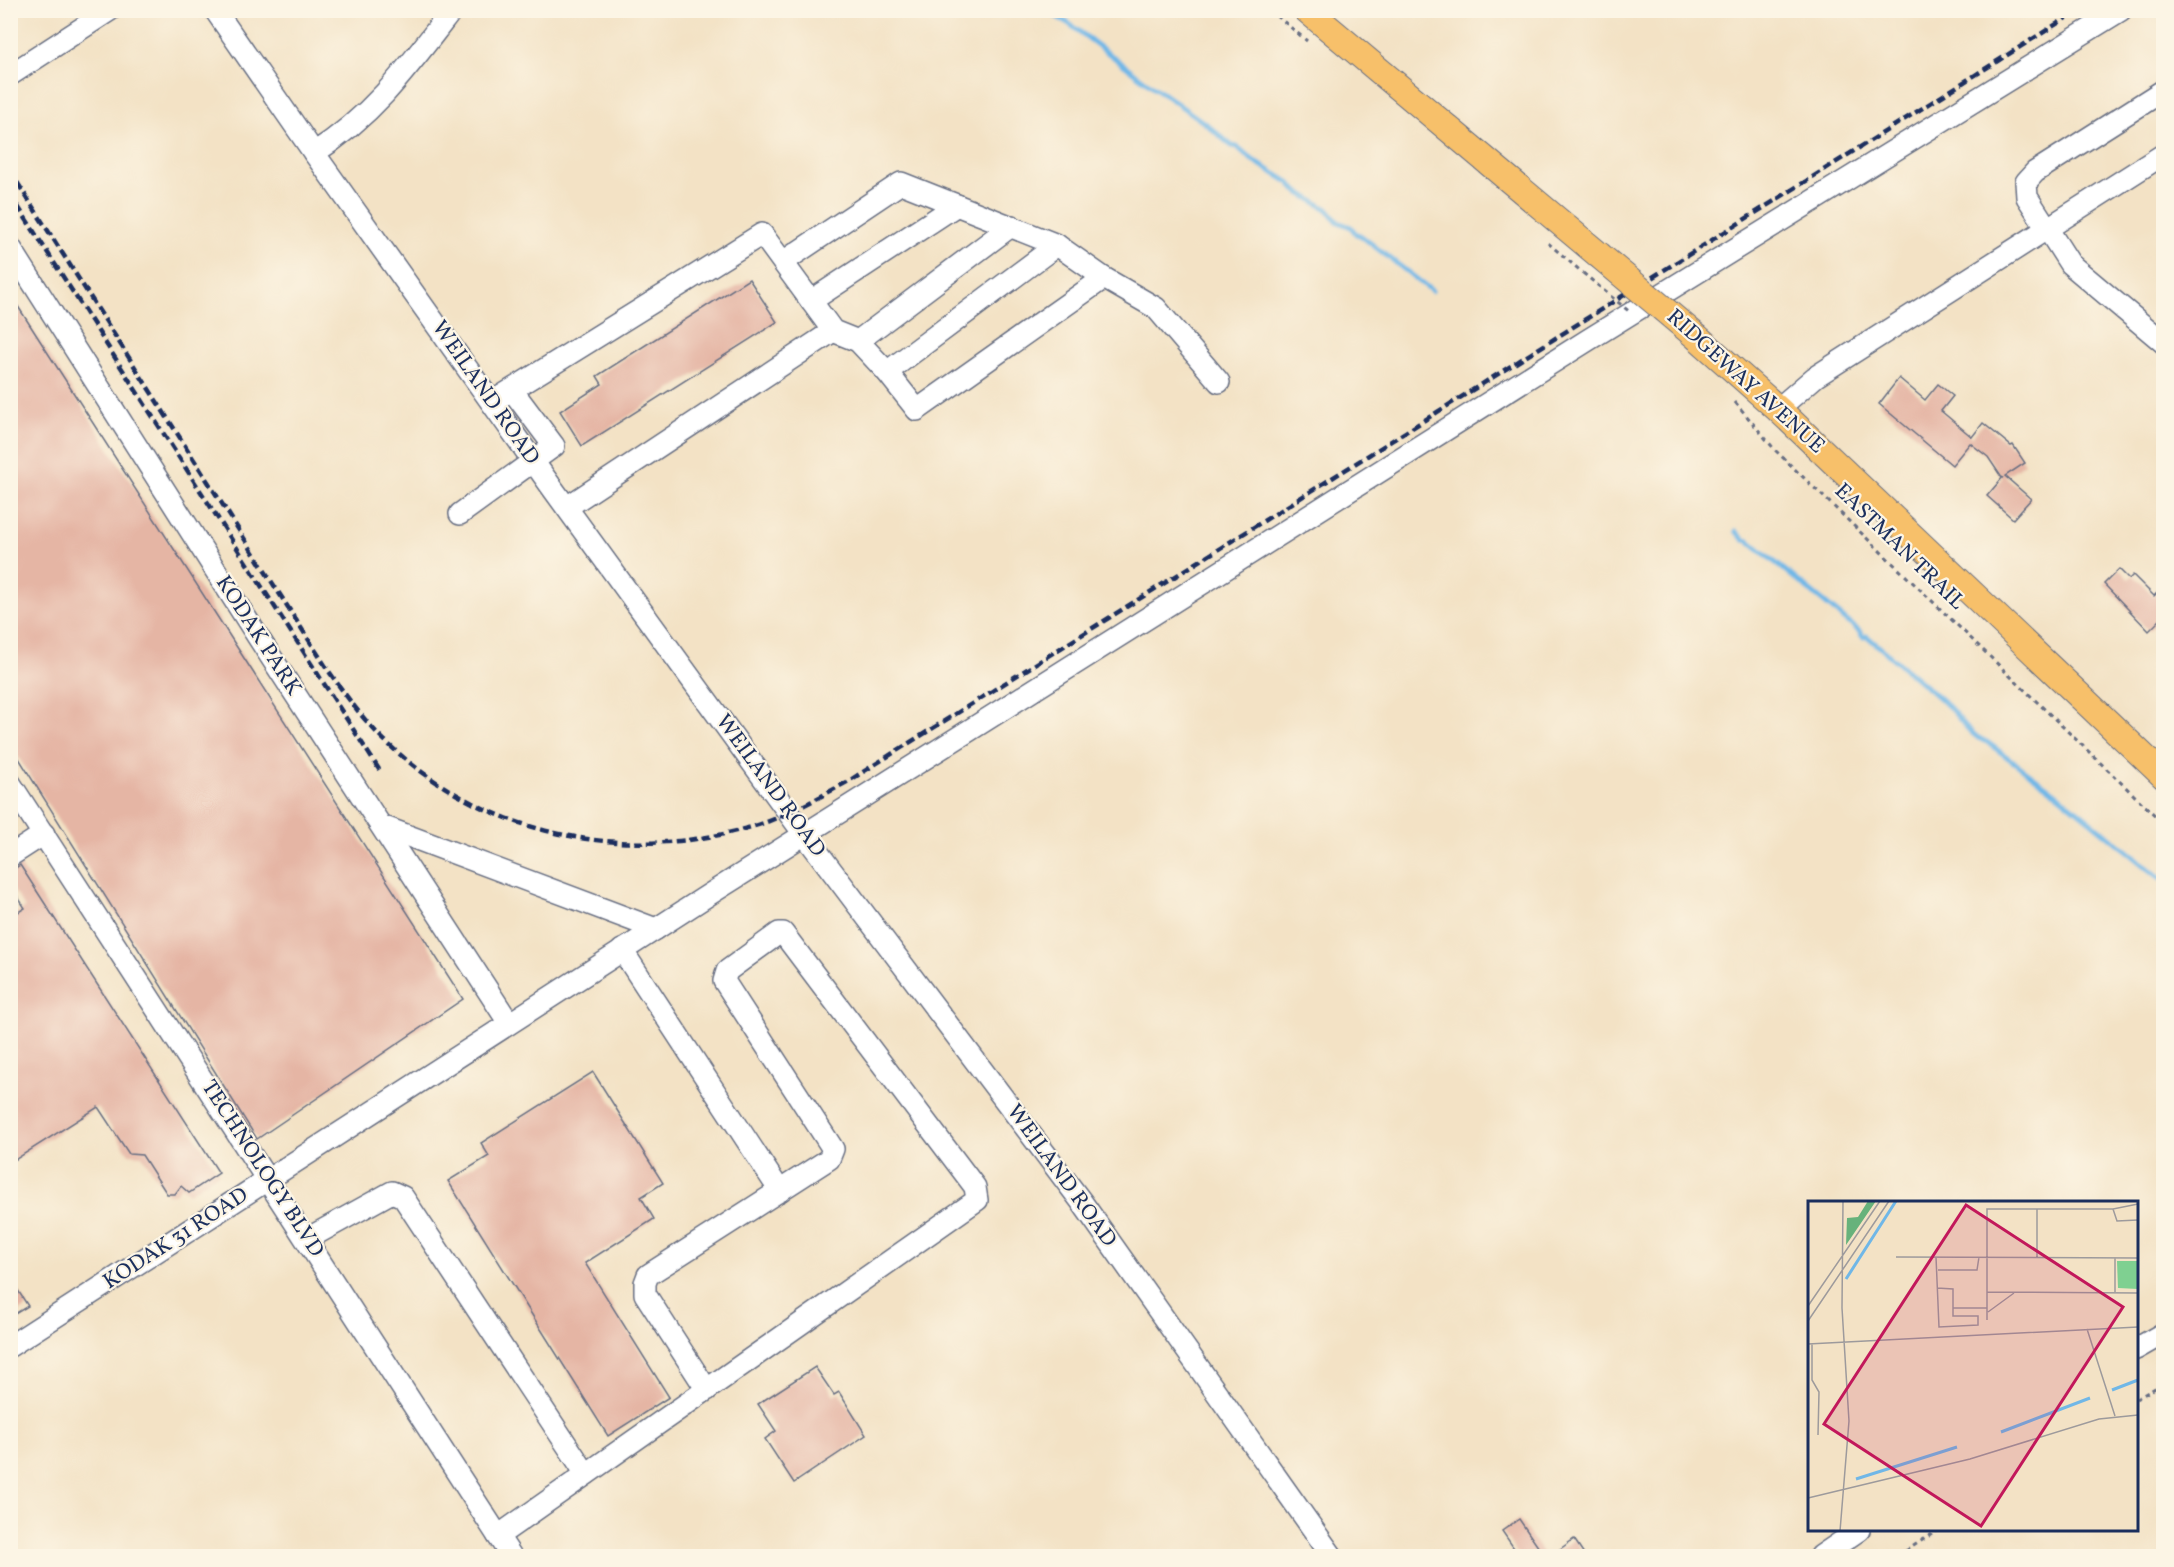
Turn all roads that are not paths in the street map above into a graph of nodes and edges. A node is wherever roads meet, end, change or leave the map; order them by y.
1 (110, 10) edge
2 (215, 10) edge
3 (452, 10) edge
4 (1307, 10) edge
5 (2121, 10) edge
6 (10, 75) edge
7 (2163, 90) edge
8 (314, 153) junction
9 (2163, 154) edge
10 (957, 205) junction
11 (1011, 226) junction
12 (2046, 229) junction
13 (1057, 245) junction
14 (10, 247) edge
15 (783, 262) junction
16 (1104, 279) junction
17 (811, 301) junction
18 (833, 331) junction
19 (858, 341) junction
20 (2163, 343) edge
21 (886, 372) junction
22 (1219, 382) dead end
23 (512, 390) junction
24 (492, 402) junction
25 (1778, 409) junction
26 (533, 460) junction
27 (567, 507) junction
28 (460, 514) dead end
29 (2163, 776) edge
30 (10, 783) edge
31 (382, 826) junction
32 (44, 834) junction
33 (804, 834) junction
34 (10, 856) edge
35 (656, 928) junction
36 (622, 951) junction
37 (509, 1023) junction
38 (268, 1179) junction
39 (780, 1191) junction
40 (307, 1239) junction
41 (2163, 1333) edge
42 (10, 1346) edge
43 (2138, 1348) edge
44 (707, 1390) junction
45 (586, 1474) junction
46 (1858, 1531) edge
47 (498, 1536) junction
48 (511, 1557) edge
49 (1332, 1557) edge
50 (1821, 1557) edge

1 - 6 street
2 - 8 street, WEILAND ROAD
3 - 8 street
4 - 25 main road, RIDGEWAY AVENUE, bridge
5 - 33 street, KODAK 31 ROAD
7 - 12 street
8 - 24 street, WEILAND ROAD
9 - 12 street
10 - 11 street
10 - 15 street
10 - 17 street
11 - 13 street
11 - 19 street
12 - 20 street
12 - 25 street
13 - 16 street
13 - 21 street
14 - 31 street, KODAK PARK
15 - 17 street
15 - 23 street
16 - 21 street
16 - 22 street
17 - 18 street
18 - 19 street
18 - 27 street
19 - 21 street
23 - 24 street
23 - 26 street
24 - 26 street, WEILAND ROAD
25 - 29 main road, RIDGEWAY AVENUE
26 - 27 street, WEILAND ROAD
26 - 28 street
27 - 33 street, WEILAND ROAD
30 - 32 street, TECHNOLOGY BLVD
31 - 35 street
31 - 37 street, KODAK PARK
32 - 34 street
32 - 38 street, TECHNOLOGY BLVD
33 - 35 street, KODAK 31 ROAD
33 - 49 street, WEILAND ROAD
35 - 36 street, KODAK 31 ROAD
36 - 37 street, KODAK 31 ROAD
36 - 39 street
37 - 38 street, KODAK 31 ROAD
38 - 40 street, TECHNOLOGY BLVD
38 - 42 street, KODAK 31 ROAD
39 - 44 street
39 - 44 street
40 - 45 street
40 - 47 street, TECHNOLOGY BLVD
41 - 43 street
44 - 45 street
45 - 47 street
46 - 50 street
47 - 48 street, TECHNOLOGY BLVD

